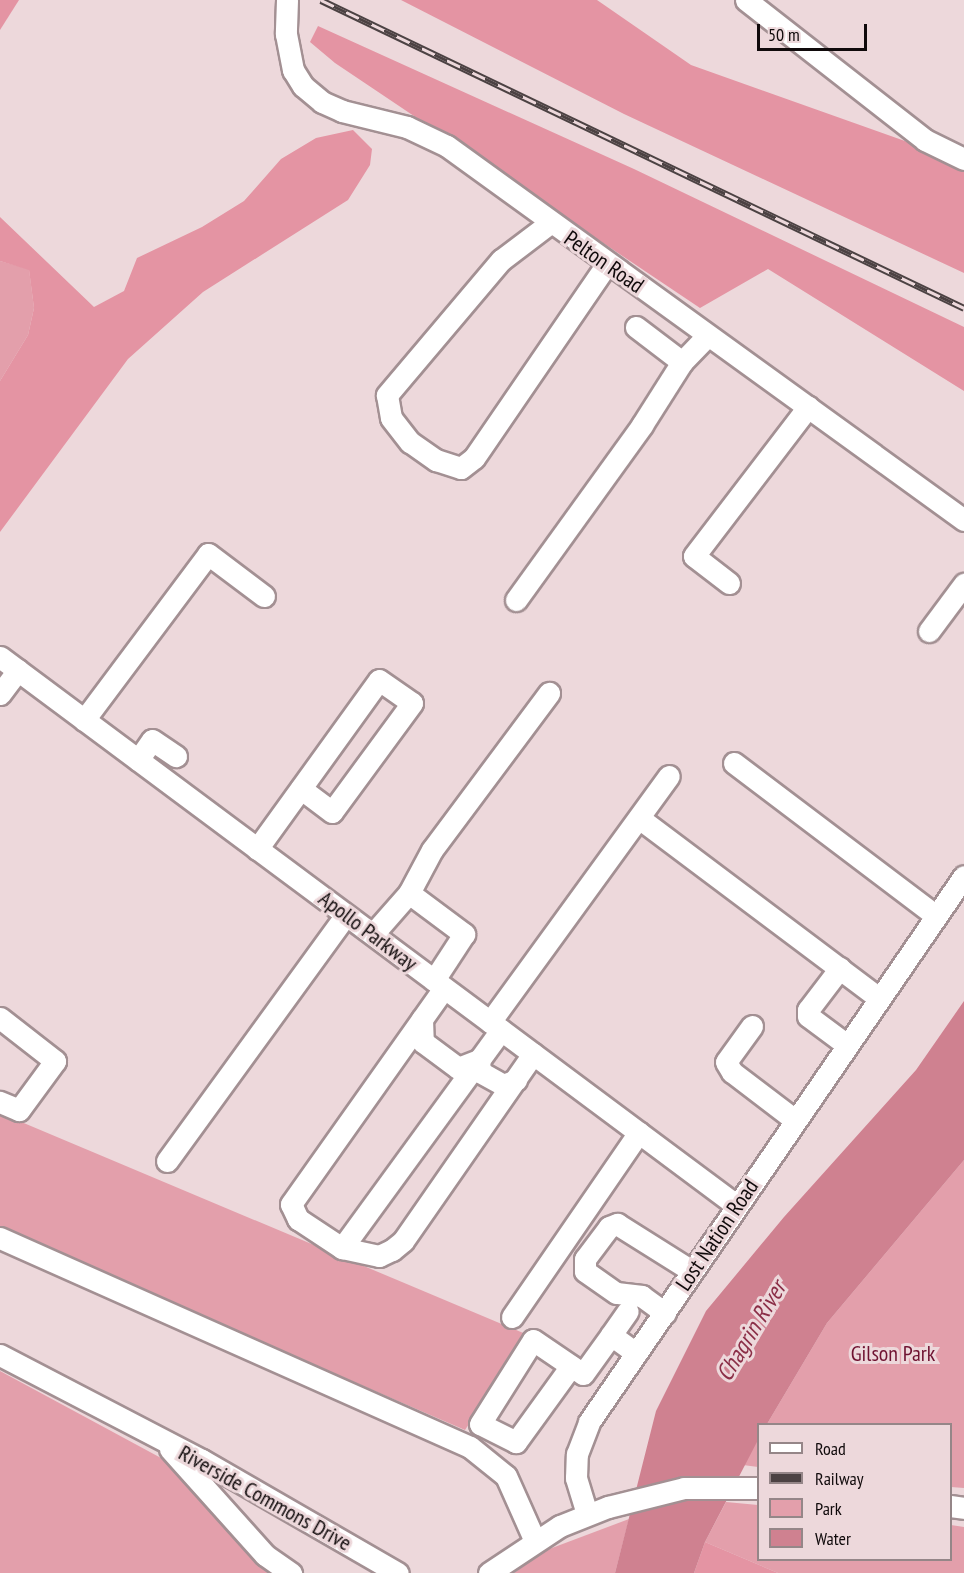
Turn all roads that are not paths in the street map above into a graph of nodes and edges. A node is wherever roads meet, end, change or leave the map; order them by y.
1 (287, 0) edge
2 (746, 0) edge
3 (964, 159) edge
4 (550, 223) junction
5 (607, 264) junction
6 (636, 327) dead end
7 (708, 335) junction
8 (682, 362) junction
9 (808, 407) junction
10 (964, 520) edge
11 (729, 583) dead end
12 (964, 584) edge
13 (264, 596) dead end
14 (516, 600) dead end
15 (929, 631) dead end
16 (0, 657) edge
17 (18, 670) junction
18 (549, 693) dead end
19 (0, 694) edge
20 (84, 720) junction
21 (176, 756) dead end
22 (138, 760) junction
23 (734, 763) dead end
24 (669, 776) dead end
25 (301, 789) junction
26 (639, 818) junction
27 (257, 849) junction
28 (964, 876) edge
29 (409, 893) junction
30 (346, 915) junction
31 (936, 916) junction
32 (373, 934) junction
33 (840, 968) junction
34 (439, 984) junction
35 (879, 998) junction
36 (0, 1018) edge
37 (422, 1019) junction
38 (496, 1026) junction
39 (752, 1026) dead end
40 (847, 1046) junction
41 (533, 1054) junction
42 (479, 1060) junction
43 (516, 1080) junction
44 (0, 1102) edge
45 (795, 1120) junction
46 (639, 1132) junction
47 (167, 1161) dead end
48 (736, 1205) junction
49 (0, 1238) edge
50 (342, 1248) junction
51 (693, 1271) junction
52 (628, 1311) dead end
53 (665, 1313) junction
54 (512, 1317) dead end
55 (611, 1335) junction
56 (636, 1353) junction
57 (0, 1355) edge
58 (570, 1366) junction
59 (163, 1442) junction
60 (757, 1488) edge
61 (587, 1514) junction
62 (535, 1541) junction
63 (291, 1573) edge
64 (398, 1573) edge
65 (489, 1573) edge

1 - 4 street, Pelton Road
2 - 3 street
4 - 5 street, Pelton Road
4 - 5 street
5 - 7 street, Pelton Road
6 - 8 street
7 - 8 street
7 - 9 street, Pelton Road
8 - 14 street
9 - 10 street, Pelton Road
9 - 11 street
12 - 15 street
13 - 20 street
16 - 17 street, Apollo Parkway
17 - 19 street
17 - 20 street, Apollo Parkway
18 - 29 street
20 - 22 street, Apollo Parkway
21 - 22 street
22 - 27 street, Apollo Parkway
23 - 31 street
24 - 26 street
25 - 25 street
25 - 27 street
26 - 33 street
26 - 38 street
27 - 30 street, Apollo Parkway
28 - 31 street, Lost Nation Road
29 - 32 street
29 - 34 street
30 - 32 street, Apollo Parkway
30 - 47 street
31 - 35 street, Lost Nation Road
32 - 34 street, Apollo Parkway
33 - 35 street
33 - 40 street
34 - 37 street
34 - 38 street, Apollo Parkway
35 - 40 street, Lost Nation Road
36 - 44 street
37 - 42 street
37 - 50 street
38 - 41 street, Apollo Parkway
38 - 42 street
39 - 45 street
40 - 45 street, Lost Nation Road
41 - 43 street
41 - 46 street, Apollo Parkway
42 - 43 street
42 - 50 street
43 - 50 street
45 - 48 street, Lost Nation Road
46 - 48 street, Apollo Parkway
46 - 54 street
48 - 51 street, Lost Nation Road
49 - 62 street
51 - 53 street, Lost Nation Road
51 - 53 street
52 - 55 street
53 - 56 street, Lost Nation Road
55 - 56 street
55 - 58 street
56 - 61 street, Lost Nation Road
57 - 59 street, Riverside Commons Drive
58 - 58 street
59 - 63 street, Riverside Commons Drive
59 - 64 street, Riverside Commons Drive
60 - 61 street
61 - 62 street
62 - 65 street

